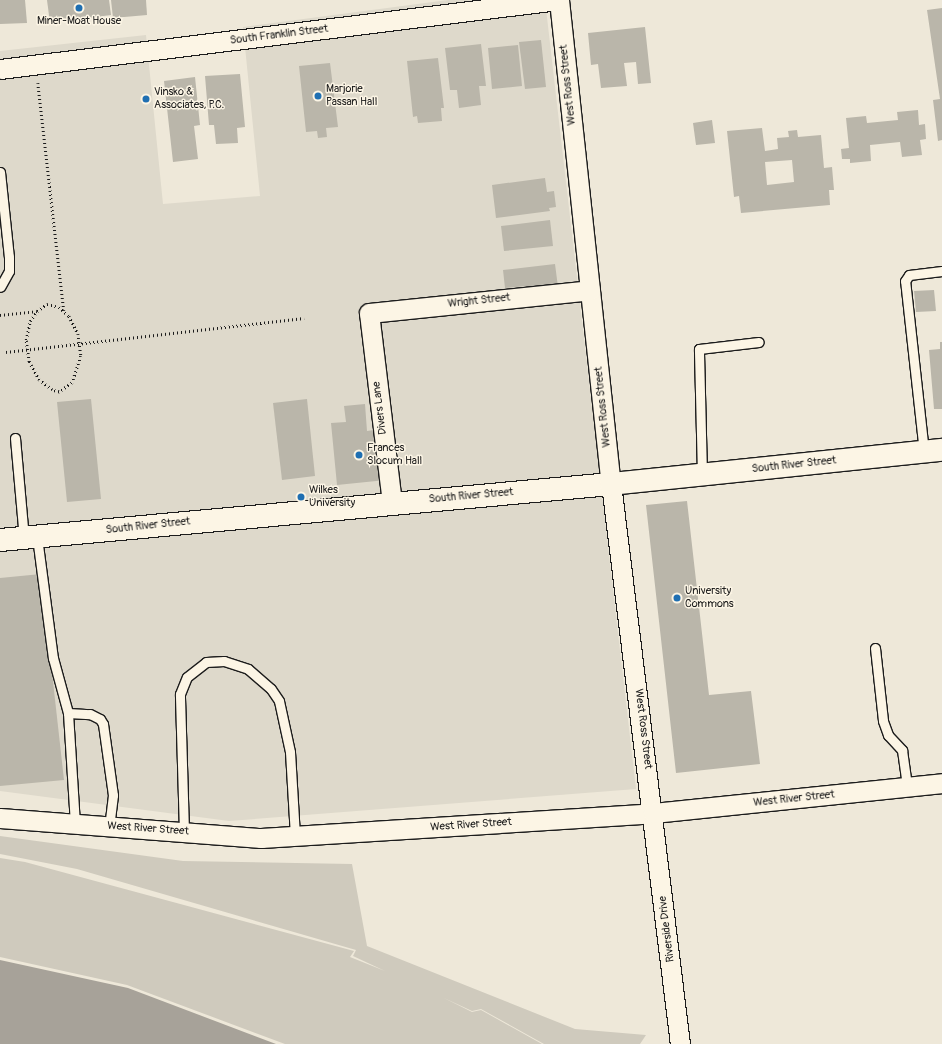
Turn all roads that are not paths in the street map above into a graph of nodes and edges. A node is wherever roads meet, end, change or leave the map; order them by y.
1 (559, 0) edge
2 (0, 69) edge
3 (0, 172) edge
4 (942, 271) edge
5 (0, 287) edge
6 (590, 290) junction
7 (369, 313) joint
8 (759, 342) dead end
9 (15, 438) dead end
10 (933, 451) edge
11 (702, 475) junction
12 (611, 484) junction
13 (392, 503) junction
14 (30, 537) junction
15 (0, 540) edge
16 (875, 648) dead end
17 (68, 714) junction
18 (942, 784) edge
19 (907, 787) junction
20 (653, 813) junction
21 (0, 818) edge
22 (74, 824) junction
23 (109, 826) junction
24 (184, 832) junction
25 (295, 836) junction
26 (680, 1044) edge

1 - 2 street, South Franklin Street
1 - 6 street, West Ross Street
3 - 5 lane
4 - 10 lane
6 - 7 street, Wright Street
6 - 12 street, West Ross Street
7 - 13 street, Divers Lane
8 - 11 lane
9 - 14 lane
10 - 11 main road, South River Street
11 - 12 main road, South River Street
12 - 13 main road, South River Street
12 - 20 street, West Ross Street
13 - 14 main road, South River Street
14 - 15 main road, South River Street
14 - 17 lane
16 - 19 lane
17 - 22 lane
17 - 23 lane
18 - 19 street, West River Street
19 - 20 street, West River Street
20 - 25 street, West River Street
20 - 26 street, Riverside Drive
21 - 22 street, West River Street
22 - 23 street, West River Street
23 - 24 street, West River Street
24 - 25 street, West River Street
24 - 25 lane

